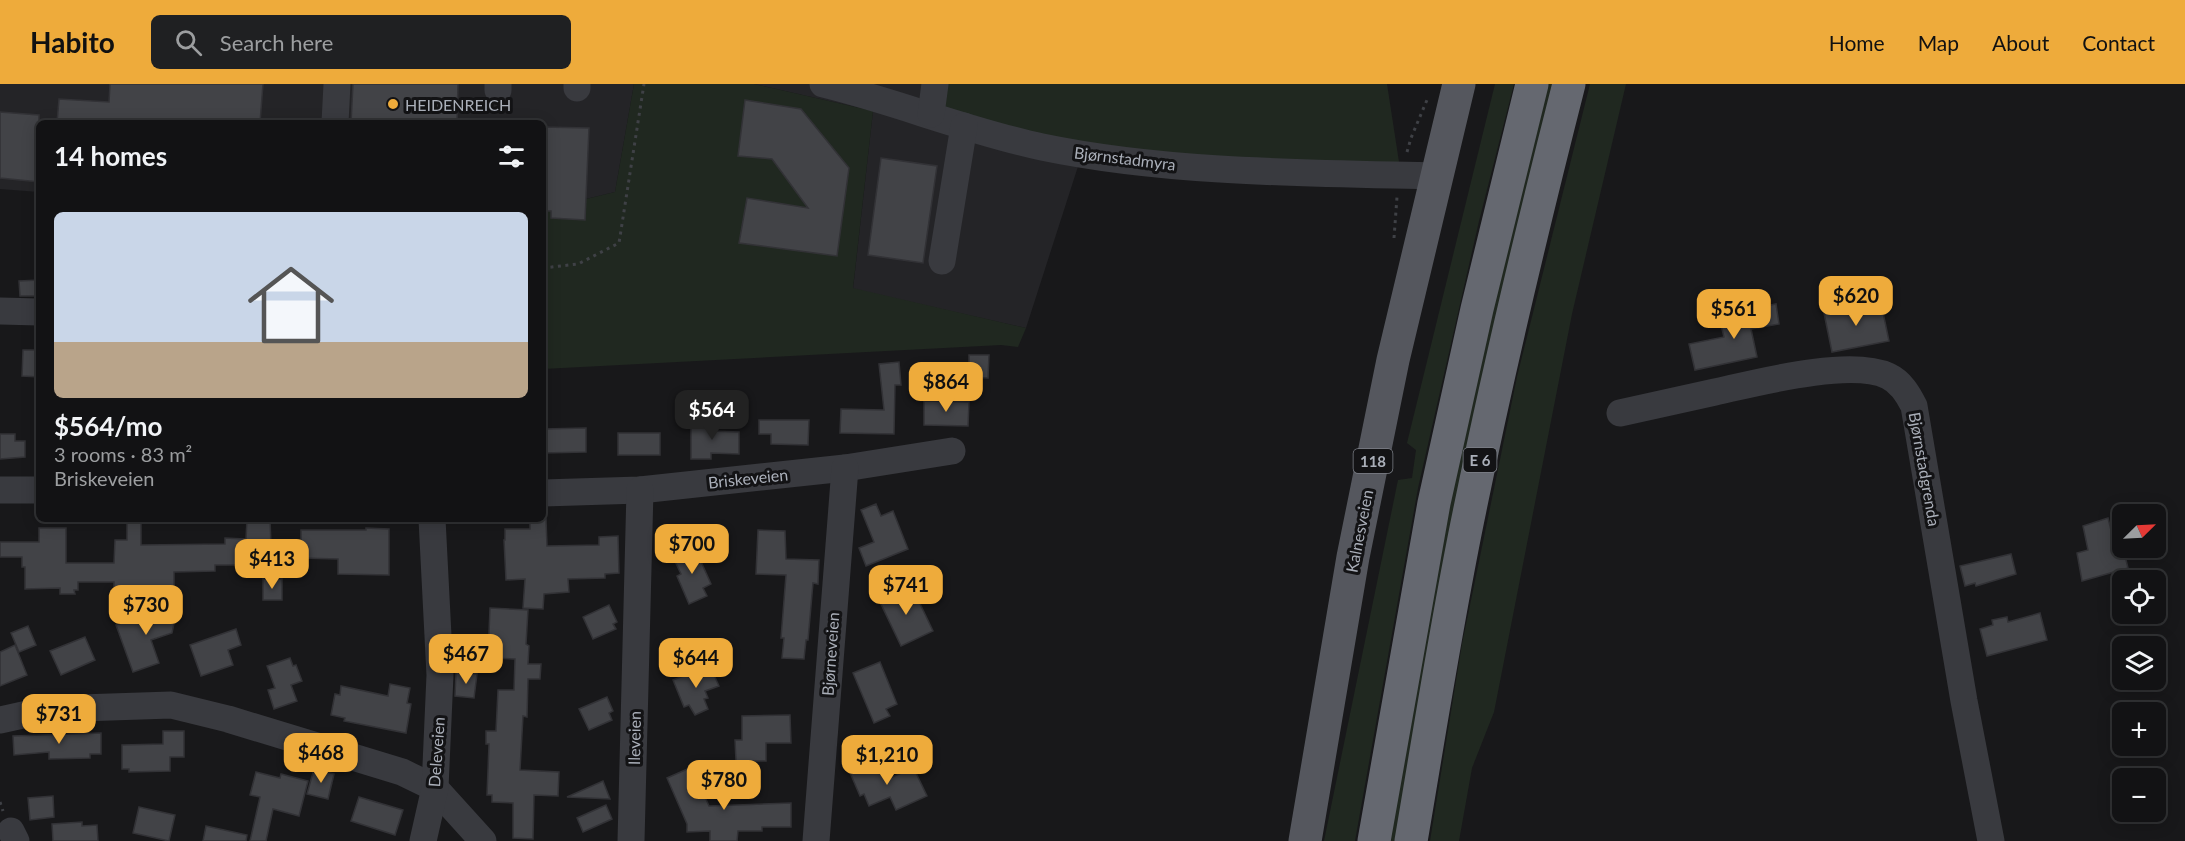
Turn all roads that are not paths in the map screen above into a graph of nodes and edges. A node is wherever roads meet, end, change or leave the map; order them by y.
1 (337, 84) edge
2 (823, 84) edge
3 (935, 84) edge
4 (1459, 84) edge
5 (1532, 84) edge
6 (1569, 84) edge
7 (931, 114) junction
8 (335, 120) edge
9 (964, 126) junction
10 (1436, 176) junction
11 (942, 261) dead end
12 (0, 311) edge
13 (36, 312) edge
14 (1620, 413) dead end
15 (952, 451) dead end
16 (845, 468) junction
17 (0, 490) edge
18 (36, 490) edge
19 (640, 490) junction
20 (546, 494) edge
21 (432, 522) edge
22 (0, 720) edge
23 (435, 788) junction
24 (423, 841) edge
25 (483, 841) edge
26 (632, 841) edge
27 (816, 841) edge
28 (1305, 841) edge
29 (1374, 841) edge
30 (1411, 841) edge
31 (1991, 841) edge

1 - 8 street
2 - 7 street, Bjørnstadmyra
3 - 7 street
4 - 10 main road, Kalnesveien / 118
5 - 29 highway, E 6
6 - 30 highway, E 6
7 - 9 street, Bjørnstadmyra
9 - 10 street, Bjørnstadmyra
9 - 11 street
10 - 28 main road, Kalnesveien / 118
12 - 13 street
14 - 31 street, Bjørnstadgrenda
15 - 16 street, Briskeveien
16 - 19 street, Briskeveien
16 - 27 street, Bjørneveien
17 - 18 street
19 - 20 street, Briskeveien
19 - 26 street, Ileveien
21 - 23 street, Deleveien
22 - 23 street
23 - 24 street, Deleveien
23 - 25 street

